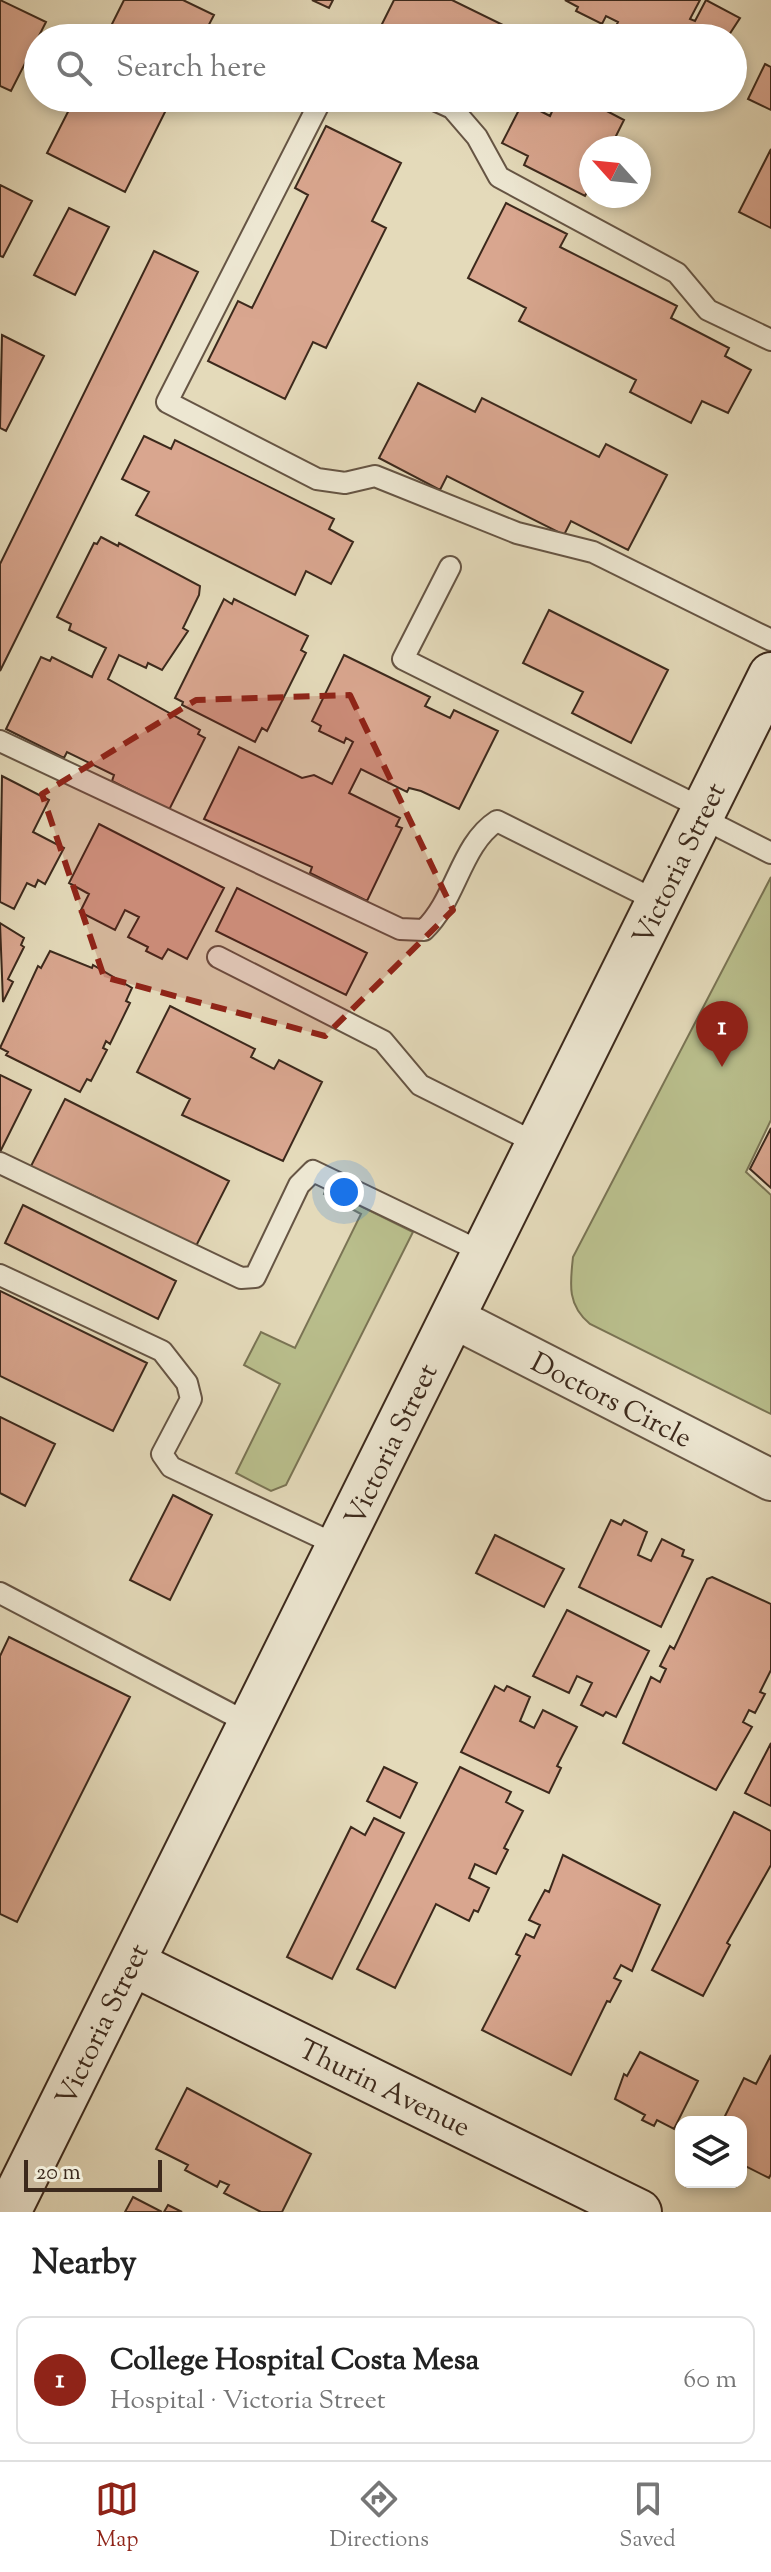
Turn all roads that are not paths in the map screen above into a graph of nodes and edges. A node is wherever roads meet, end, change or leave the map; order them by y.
1 (315, 112) edge
2 (455, 112) edge
3 (771, 340) edge
4 (450, 567) dead end
5 (771, 640) edge
6 (771, 675) edge
7 (0, 741) edge
8 (702, 813) junction
9 (771, 853) edge
10 (659, 902) junction
11 (218, 957) dead end
12 (538, 1144) junction
13 (0, 1163) edge
14 (484, 1253) junction
15 (0, 1275) edge
16 (452, 1317) junction
17 (771, 1480) edge
18 (339, 1546) junction
19 (0, 1593) edge
20 (250, 1724) junction
21 (132, 1963) junction
22 (6, 2206) edge
23 (639, 2212) edge

1 - 5 lane
2 - 3 lane
4 - 8 lane
6 - 8 main road, Victoria Street
7 - 10 lane
8 - 9 lane
8 - 10 main road, Victoria Street
10 - 12 main road, Victoria Street
11 - 12 lane
12 - 14 main road, Victoria Street
13 - 14 lane
14 - 16 main road, Victoria Street
15 - 18 lane
16 - 17 street, Doctors Circle
16 - 18 main road, Victoria Street
18 - 20 main road, Victoria Street
19 - 20 lane
20 - 21 main road, Victoria Street
21 - 22 main road, Victoria Street
21 - 23 main road, Thurin Avenue

